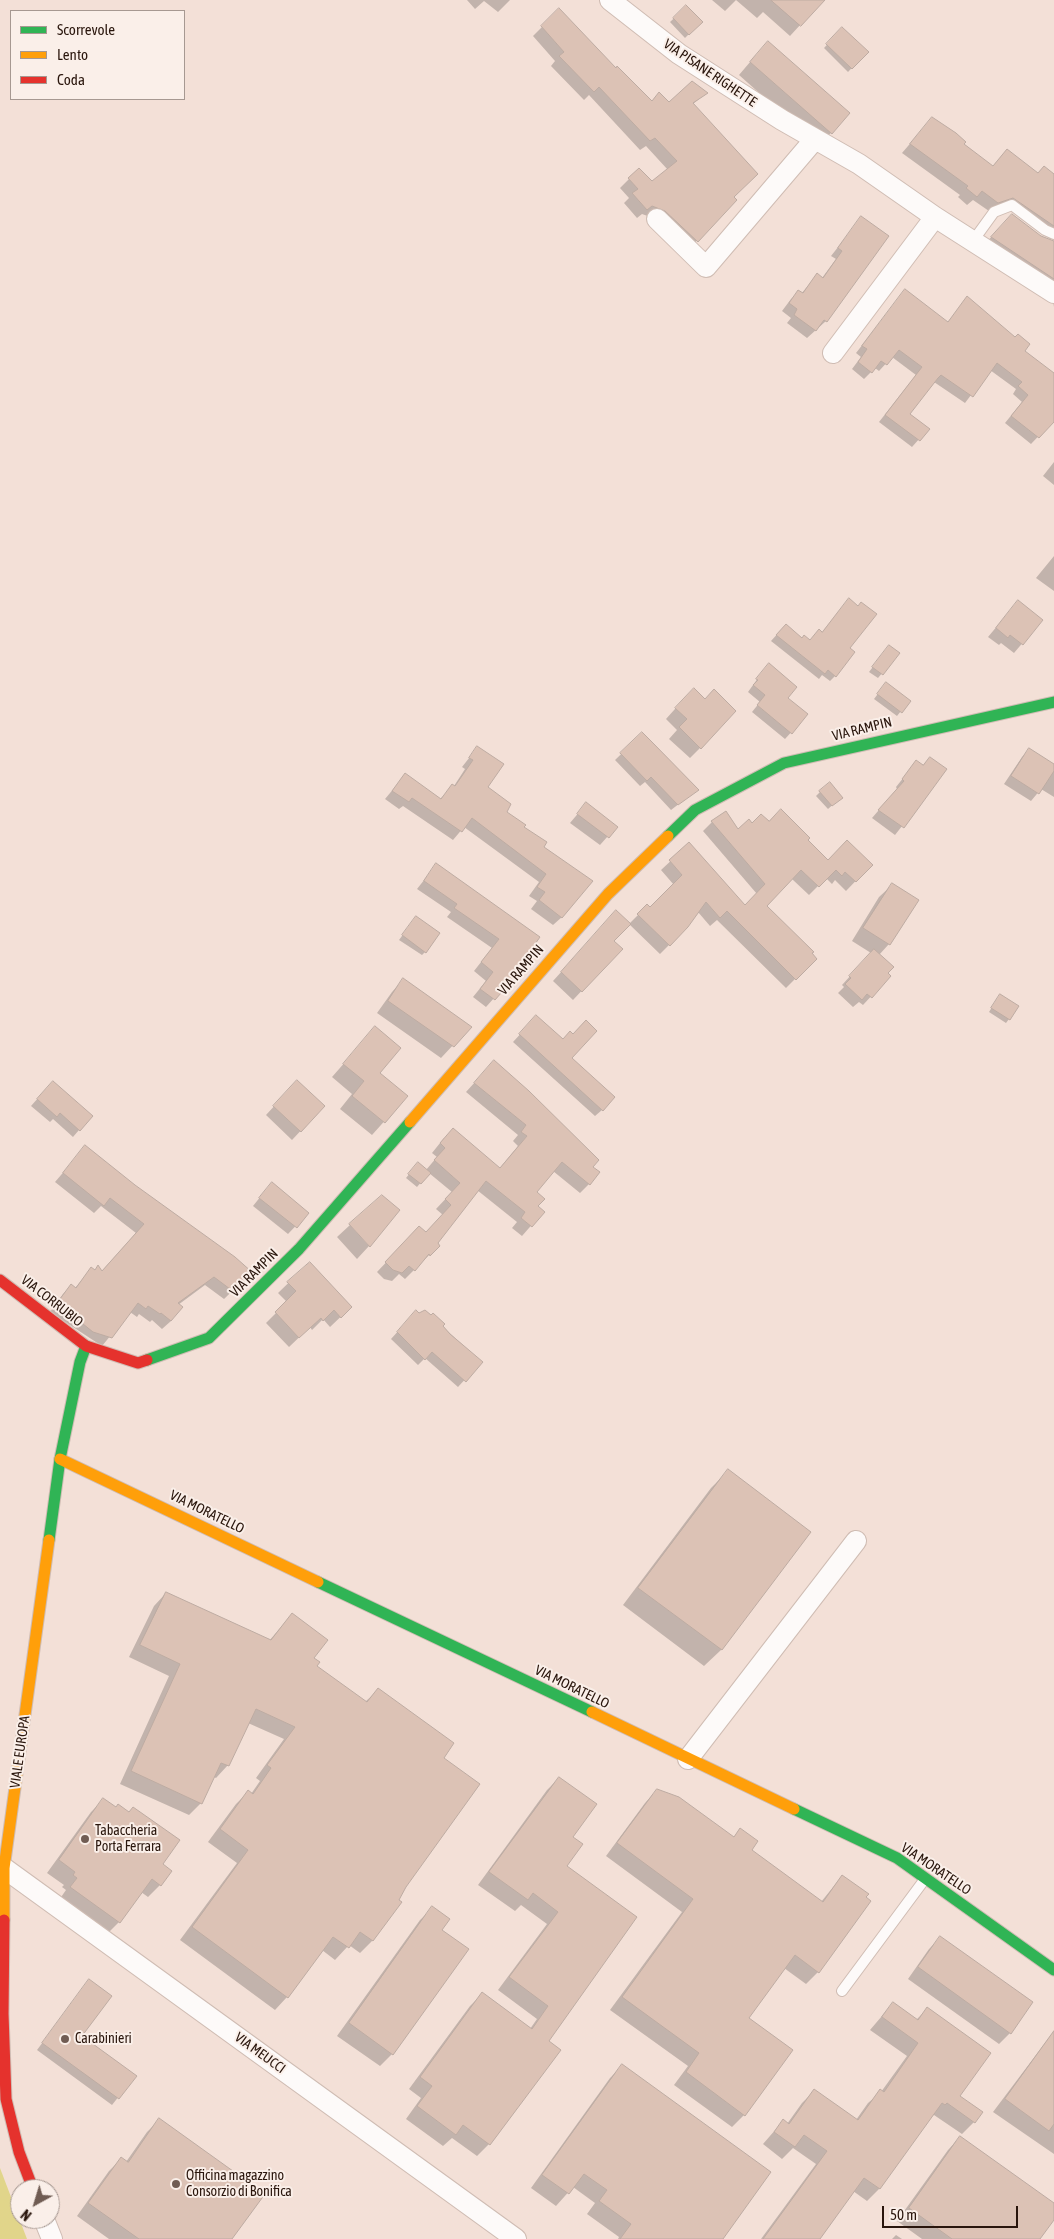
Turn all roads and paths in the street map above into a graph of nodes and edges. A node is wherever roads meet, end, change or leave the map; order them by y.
1 (610, 0) edge
2 (815, 139) junction
3 (935, 216) junction
4 (657, 219) dead end
5 (1054, 234) edge
6 (973, 241) junction
7 (1054, 293) edge
8 (833, 353) dead end
9 (1054, 702) edge
10 (0, 1280) edge
11 (86, 1346) junction
12 (60, 1459) junction
13 (856, 1541) dead end
14 (688, 1759) junction
15 (4, 1868) junction
16 (925, 1878) junction
17 (1054, 1970) edge
18 (842, 1991) dead end
19 (29, 2179) edge
20 (516, 2239) edge

1 - 2 street, VIA PISANE RIGHETTE
2 - 3 street, VIA PISANE RIGHETTE
2 - 4 street
3 - 6 street, VIA PISANE RIGHETTE
3 - 8 street
5 - 6 lane
6 - 7 street, VIA PISANE RIGHETTE
9 - 11 street, VIA RAMPIN
10 - 11 street, VIA CORRUBIO
11 - 12 street, VIALE EUROPA
12 - 14 street, VIA MORATELLO
12 - 15 street, VIALE EUROPA
13 - 14 street
14 - 16 street, VIA MORATELLO
15 - 19 street, VIALE EUROPA
15 - 20 street, VIA MEUCCI
16 - 17 street, VIA MORATELLO
16 - 18 lane

